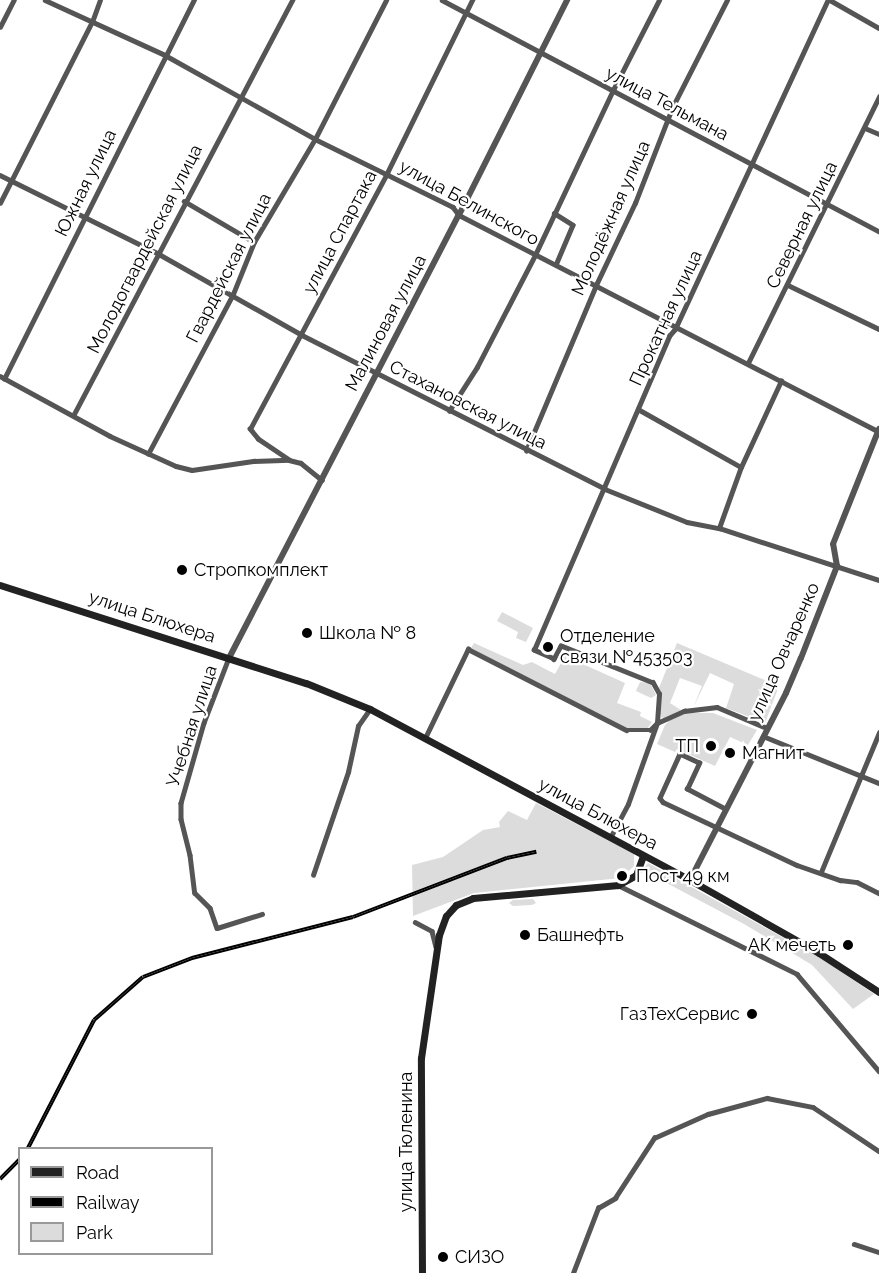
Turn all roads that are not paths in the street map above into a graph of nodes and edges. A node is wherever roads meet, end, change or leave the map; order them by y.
1 (14, 0) edge
2 (45, 0) edge
3 (100, 0) edge
4 (194, 0) edge
5 (292, 0) edge
6 (386, 0) edge
7 (442, 0) edge
8 (472, 0) edge
9 (567, 0) edge
10 (659, 0) edge
11 (727, 0) edge
12 (829, 0) edge
13 (464, 12) junction
14 (93, 22) junction
15 (0, 27) edge
16 (879, 28) edge
17 (540, 52) junction
18 (165, 55) junction
19 (613, 90) junction
20 (239, 96) junction
21 (879, 98) edge
22 (668, 121) junction
23 (865, 128) junction
24 (879, 134) edge
25 (315, 139) junction
26 (753, 164) junction
27 (387, 173) junction
28 (0, 175) edge
29 (11, 181) junction
30 (184, 201) junction
31 (0, 203) edge
32 (825, 203) junction
33 (554, 213) junction
34 (459, 216) junction
35 (84, 218) junction
36 (879, 231) edge
37 (254, 242) junction
38 (159, 254) junction
39 (535, 255) junction
40 (556, 265) junction
41 (596, 285) junction
42 (788, 285) junction
43 (233, 294) junction
44 (675, 329) junction
45 (879, 329) edge
46 (302, 335) junction
47 (748, 363) junction
48 (376, 374) junction
49 (2, 377) edge
50 (781, 381) junction
51 (638, 409) junction
52 (449, 411) junction
53 (74, 414) junction
54 (878, 430) edge
55 (526, 451) junction
56 (148, 454) junction
57 (289, 460) junction
58 (741, 468) junction
59 (322, 480) junction
60 (605, 489) junction
61 (719, 528) junction
62 (837, 566) junction
63 (879, 580) edge
64 (0, 585) edge
65 (229, 658) junction
66 (370, 710) junction
67 (657, 723) junction
68 (767, 728) junction
69 (879, 733) edge
70 (763, 736) junction
71 (425, 738) junction
72 (860, 777) junction
73 (879, 783) edge
74 (725, 809) junction
75 (717, 829) junction
76 (610, 838) junction
77 (643, 856) junction
78 (821, 872) junction
79 (313, 875) dead end
80 (690, 880) junction
81 (618, 885) junction
82 (879, 893) edge
83 (262, 914) dead end
84 (415, 922) dead end
85 (437, 949) junction
86 (879, 992) edge
87 (879, 1071) edge
88 (879, 1151) edge
89 (854, 1244) dead end
90 (879, 1252) edge
91 (422, 1273) edge
92 (573, 1273) edge

1 - 15 street
2 - 14 street, улица Белинского
3 - 14 street
4 - 18 street, Южная улица
5 - 20 street, Молодогвардейская улица
6 - 25 street, Гвардейская улица
7 - 13 street, улица Тельмана
8 - 13 street, улица Спартака
9 - 17 street, Малиновая улица
10 - 19 street
11 - 22 street, Молодёжная улица
12 - 16 street
12 - 26 street, Прокатная улица
13 - 17 street, улица Тельмана
13 - 27 street, улица Спартака
14 - 18 street, улица Белинского
14 - 29 street
17 - 19 street, улица Тельмана
17 - 34 street, Малиновая улица
18 - 20 street, улица Белинского
18 - 35 street, Южная улица
19 - 22 street, улица Тельмана
19 - 33 street
20 - 25 street, улица Белинского
20 - 30 street, Молодогвардейская улица
21 - 23 street, Северная улица
22 - 26 street, улица Тельмана
22 - 41 street, Молодёжная улица
23 - 24 street
23 - 32 street, Северная улица
25 - 27 street, улица Белинского
25 - 37 street, Гвардейская улица
26 - 32 street, улица Тельмана
26 - 44 street, Прокатная улица
27 - 34 street, улица Белинского
27 - 46 street, улица Спартака
28 - 29 street, Стахановская улица
29 - 31 street
29 - 35 street, Стахановская улица
30 - 37 street
30 - 38 street, Молодогвардейская улица
32 - 36 street, улица Тельмана
32 - 42 street, Северная улица
33 - 39 street
33 - 40 street
34 - 39 street, улица Белинского
34 - 48 street, Малиновая улица
35 - 38 street, Стахановская улица
35 - 49 street, Южная улица
37 - 43 street, Гвардейская улица
38 - 43 street, Стахановская улица
38 - 53 street, Молодогвардейская улица
39 - 40 street, улица Белинского
39 - 52 street
40 - 41 street, улица Белинского
41 - 44 street, улица Белинского
41 - 55 street, Молодёжная улица
42 - 45 street
42 - 47 street, Северная улица
43 - 46 street, Стахановская улица
43 - 56 street, Гвардейская улица
44 - 47 street, улица Белинского
44 - 51 street, Прокатная улица
46 - 48 street, Стахановская улица
46 - 57 street, улица Спартака
47 - 50 street, улица Белинского
48 - 52 street, Стахановская улица
48 - 59 street, Малиновая улица
49 - 53 street
50 - 54 street, улица Белинского
50 - 58 street
51 - 58 street
51 - 60 street, Прокатная улица
52 - 55 street, Стахановская улица
53 - 56 street
54 - 62 street, улица Овчаренко
55 - 60 street, Стахановская улица
56 - 57 street
57 - 59 street
58 - 61 street
59 - 65 street, Малиновая улица
60 - 61 street, Стахановская улица
60 - 67 street, Прокатная улица
61 - 62 street, Стахановская улица
62 - 63 street, Стахановская улица
62 - 68 street, улица Овчаренко
64 - 65 main road, улица Блюхера
65 - 66 main road, улица Блюхера
65 - 83 street, Учебная улица
66 - 71 main road, улица Блюхера
66 - 79 street
67 - 68 street
67 - 71 street
67 - 76 street
68 - 70 street, улица Овчаренко
69 - 72 street
70 - 72 street
70 - 74 street, улица Овчаренко
71 - 76 main road, улица Блюхера
72 - 73 street
72 - 78 street
74 - 75 street, улица Овчаренко
74 - 75 street
75 - 78 street
75 - 80 street, улица Овчаренко
76 - 77 main road, улица Блюхера
77 - 80 main road, улица Блюхера
77 - 81 main road
78 - 82 street
80 - 86 main road, улица Блюхера
81 - 85 main road, улица Тюленина
81 - 87 street
84 - 85 street
85 - 91 main road, улица Тюленина
88 - 92 street
89 - 90 street

